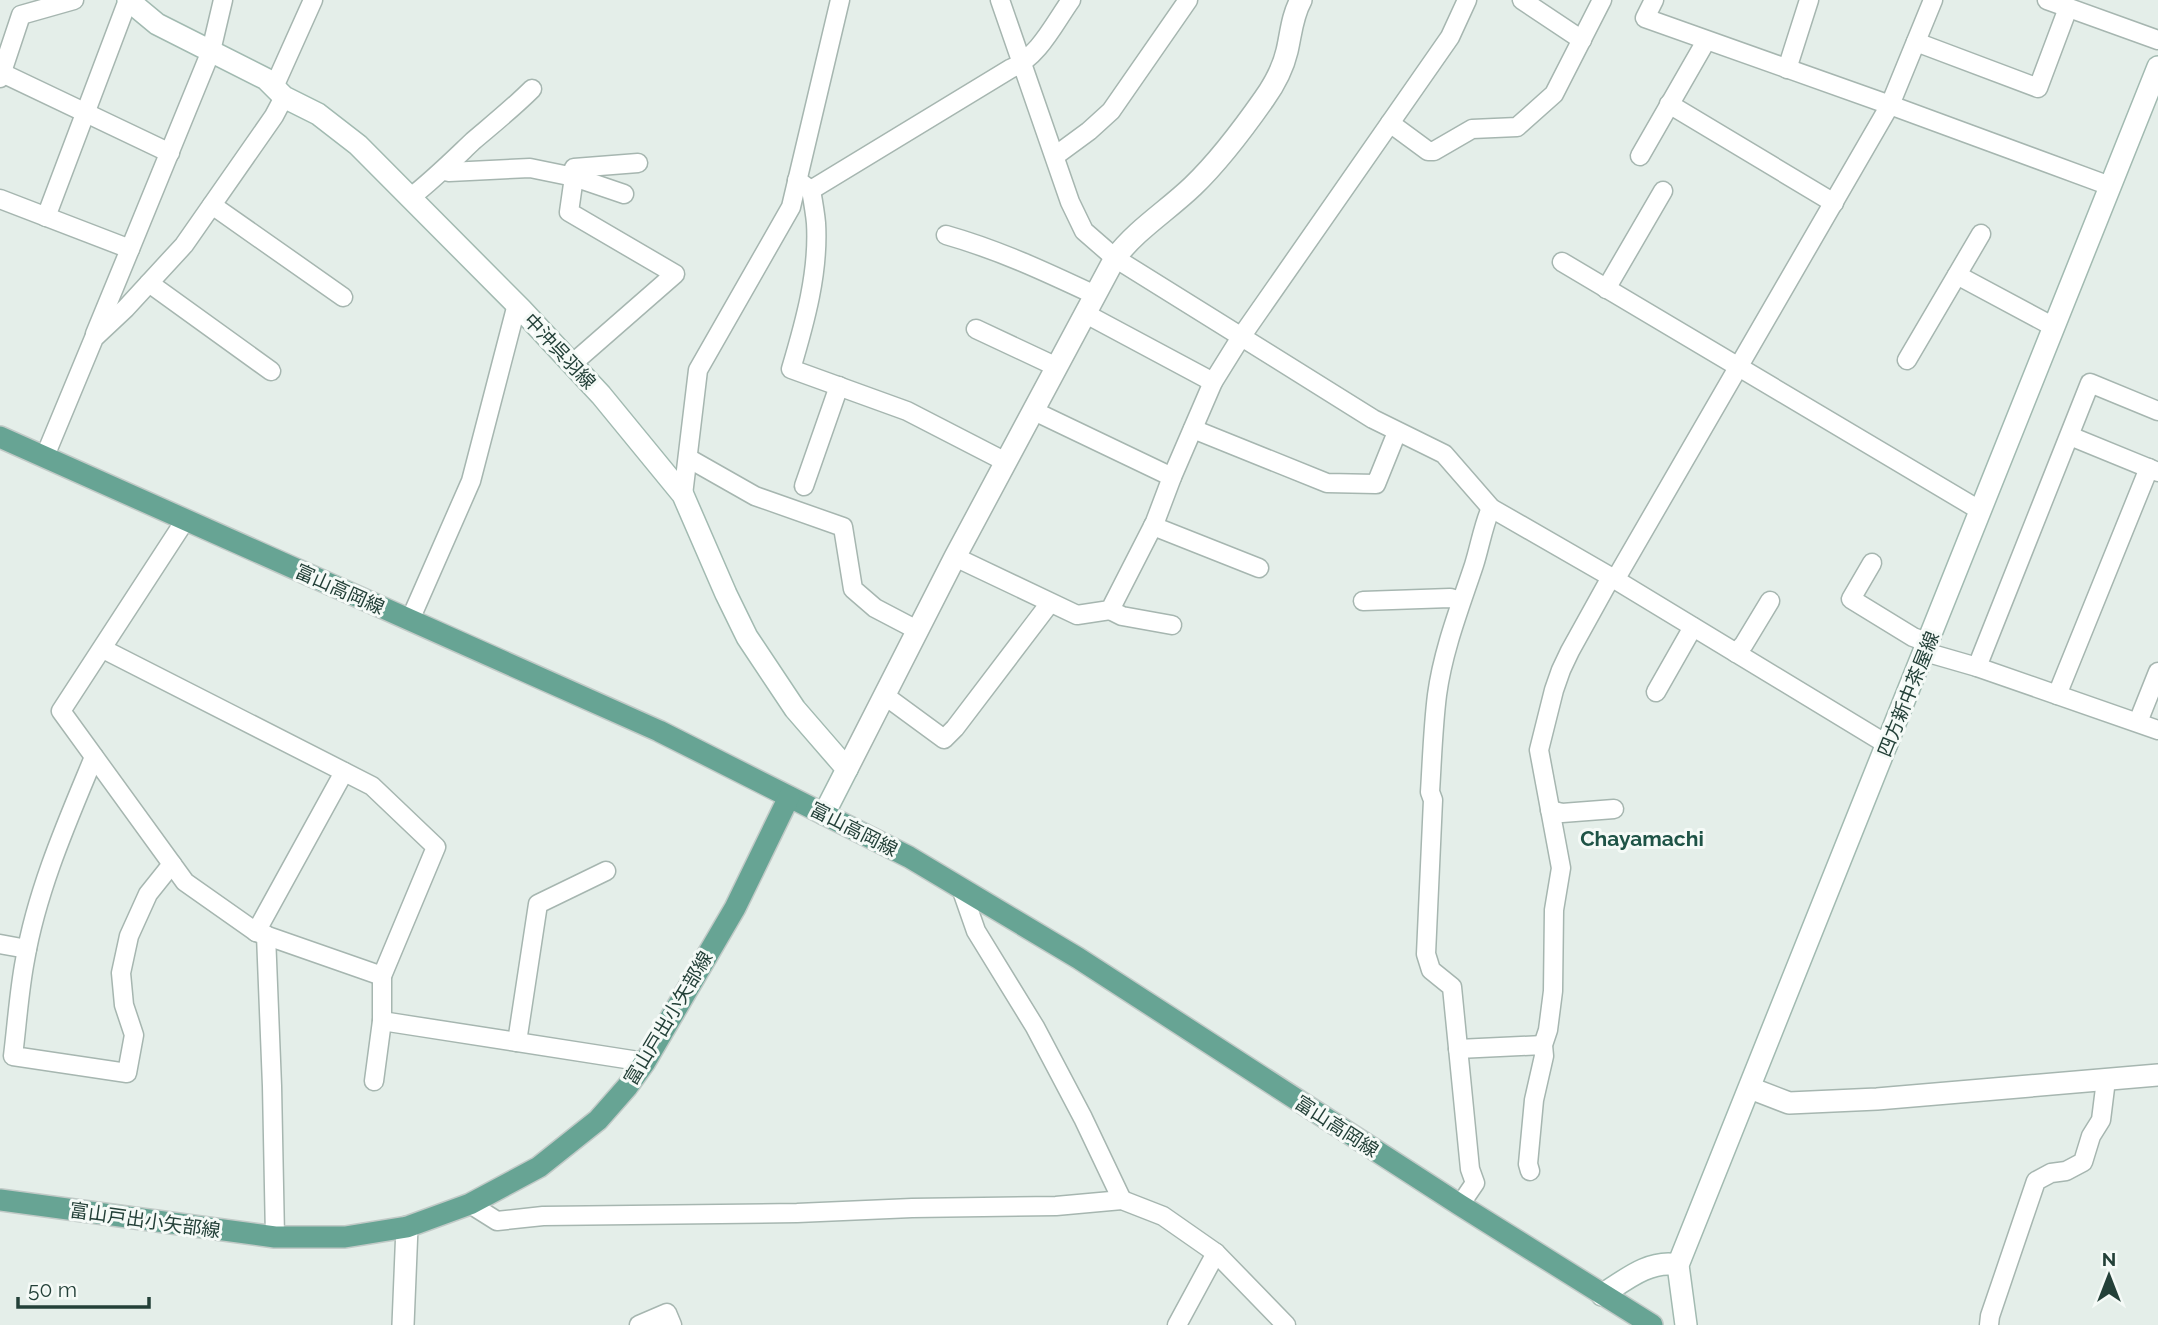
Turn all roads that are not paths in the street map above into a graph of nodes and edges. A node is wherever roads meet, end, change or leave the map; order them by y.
1 (74, 0) edge
2 (128, 0) edge
3 (223, 0) edge
4 (313, 0) edge
5 (840, 0) edge
6 (1000, 0) edge
7 (1071, 0) edge
8 (1188, 0) edge
9 (1301, 0) edge
10 (1467, 0) edge
11 (1522, 0) edge
12 (1602, 0) edge
13 (1654, 0) edge
14 (1809, 0) edge
15 (1933, 0) edge
16 (2046, 0) edge
17 (2068, 8) junction
18 (1582, 40) junction
19 (2158, 40) edge
20 (1706, 41) junction
21 (1916, 42) junction
22 (211, 51) junction
23 (1022, 65) junction
24 (2158, 67) edge
25 (1787, 69) junction
26 (1, 76) edge
27 (532, 89) dead end
28 (279, 92) junction
29 (1669, 104) junction
30 (1890, 105) junction
31 (86, 113) junction
32 (1390, 123) junction
33 (170, 153) junction
34 (1055, 156) junction
35 (1640, 156) dead end
36 (638, 163) dead end
37 (444, 171) junction
38 (574, 177) junction
39 (804, 185) junction
40 (2110, 186) junction
41 (1663, 191) dead end
42 (624, 194) dead end
43 (411, 197) junction
44 (0, 199) edge
45 (1834, 203) junction
46 (212, 205) junction
47 (46, 217) junction
48 (1981, 234) dead end
49 (946, 235) dead end
50 (130, 248) junction
51 (1115, 258) junction
52 (1562, 262) dead end
53 (1957, 275) junction
54 (149, 283) junction
55 (1606, 289) junction
56 (342, 297) dead end
57 (517, 304) junction
58 (1091, 304) junction
59 (2054, 327) junction
60 (976, 330) dead end
61 (1241, 337) junction
62 (94, 338) junction
63 (1907, 360) dead end
64 (572, 364) junction
65 (1057, 367) junction
66 (1738, 367) junction
67 (271, 371) dead end
68 (1213, 382) junction
69 (839, 386) junction
70 (1034, 411) junction
71 (2158, 411) edge
72 (1193, 429) junction
73 (1397, 432) junction
74 (2070, 436) junction
75 (0, 437) edge
76 (45, 456) junction
77 (688, 458) junction
78 (1006, 462) junction
79 (2153, 470) edge
80 (1172, 478) junction
81 (804, 486) dead end
82 (683, 495) junction
83 (1492, 508) junction
84 (1981, 511) junction
85 (186, 519) junction
86 (1153, 526) junction
87 (955, 557) junction
88 (1872, 563) dead end
89 (1259, 568) dead end
90 (1613, 579) junction
91 (1363, 601) dead end
92 (1461, 601) junction
93 (1770, 601) dead end
94 (1051, 603) junction
95 (1110, 610) junction
96 (410, 620) junction
97 (1172, 625) dead end
98 (1693, 627) junction
99 (917, 630) junction
100 (1927, 647) junction
101 (103, 649) junction
102 (1736, 653) junction
103 (1976, 667) junction
104 (2158, 672) edge
105 (1656, 692) dead end
106 (884, 695) junction
107 (2057, 695) junction
108 (2138, 722) junction
109 (2158, 730) edge
110 (1888, 745) junction
111 (94, 757) junction
112 (847, 769) junction
113 (344, 772) junction
114 (789, 797) junction
115 (1614, 809) dead end
116 (1550, 810) junction
117 (824, 814) junction
118 (172, 864) junction
119 (606, 871) dead end
120 (961, 888) junction
121 (261, 934) junction
122 (0, 944) edge
123 (27, 949) junction
124 (382, 976) junction
125 (382, 1021) junction
126 (517, 1042) junction
127 (1543, 1045) junction
128 (1458, 1049) junction
129 (645, 1062) junction
130 (2158, 1075) edge
131 (2106, 1080) junction
132 (374, 1081) dead end
133 (1750, 1088) junction
134 (1530, 1171) dead end
135 (0, 1200) edge
136 (1122, 1200) junction
137 (470, 1204) junction
138 (1460, 1205) junction
139 (407, 1227) junction
140 (275, 1237) junction
141 (1216, 1253) junction
142 (1678, 1265) junction
143 (1602, 1295) junction
144 (402, 1325) edge
145 (639, 1325) edge
146 (672, 1325) edge
147 (1177, 1325) edge
148 (1286, 1325) edge
149 (1652, 1325) edge
150 (1686, 1325) edge
151 (1989, 1325) edge

1 - 26 street
2 - 22 main road, 中沖呉羽線
2 - 31 street
3 - 22 street
4 - 28 street
5 - 39 street
6 - 23 street
7 - 23 street
8 - 34 street
9 - 51 main road
10 - 32 street
11 - 18 street
12 - 18 street
13 - 20 street
14 - 25 street
15 - 21 street
16 - 17 street
17 - 19 street
17 - 21 street
18 - 32 street
20 - 25 street
20 - 29 street
21 - 30 street
22 - 28 main road, 中沖呉羽線
22 - 33 street
23 - 34 street
23 - 39 street
24 - 40 main road, 四方新中茶屋線
25 - 30 street
26 - 31 street
27 - 37 street
28 - 43 main road, 中沖呉羽線
28 - 46 street
29 - 35 street
29 - 45 street
30 - 40 street
30 - 45 street
31 - 33 street
31 - 47 street
32 - 61 street
33 - 50 street
34 - 51 street
36 - 38 street
37 - 38 street
37 - 43 street
38 - 42 street
38 - 64 street
39 - 69 street
39 - 77 street
40 - 59 main road, 四方新中茶屋線
41 - 55 street
43 - 57 main road, 中沖呉羽線
44 - 47 street
45 - 66 street
46 - 54 street
46 - 56 street
47 - 50 street
48 - 53 street
49 - 58 street
50 - 62 street
51 - 58 main road
51 - 61 street
52 - 55 street
53 - 59 street
53 - 63 street
54 - 62 street
54 - 67 street
55 - 66 street
57 - 64 main road, 中沖呉羽線
57 - 96 street
58 - 65 main road
58 - 68 street
59 - 84 main road, 四方新中茶屋線
60 - 65 street
61 - 68 street
61 - 73 street
62 - 76 street
64 - 82 main road, 中沖呉羽線
65 - 70 main road
66 - 84 street
66 - 90 street
68 - 72 street
69 - 78 street
69 - 81 street
70 - 78 main road
70 - 80 street
71 - 74 street
72 - 73 street
72 - 80 street
73 - 83 street
74 - 79 street
74 - 103 street
75 - 76 main road, 富山高岡線
76 - 85 main road, 富山高岡線
77 - 82 street
77 - 99 street
78 - 87 main road
79 - 107 street
80 - 86 street
82 - 112 main road, 中沖呉羽線
83 - 90 street
83 - 92 street
84 - 100 main road, 四方新中茶屋線
85 - 96 main road, 富山高岡線
85 - 101 street
86 - 89 street
86 - 95 street
87 - 94 street
87 - 99 main road
88 - 100 street
90 - 98 street
90 - 116 street
91 - 92 street
92 - 128 street
93 - 102 street
94 - 95 street
94 - 106 street
95 - 97 street
96 - 114 main road, 富山高岡線
98 - 102 street
98 - 105 street
99 - 106 main road
100 - 103 street
100 - 110 main road, 四方新中茶屋線
101 - 111 street
101 - 113 street
102 - 110 street
103 - 107 street
104 - 108 street
106 - 112 main road
107 - 108 street
108 - 109 street
110 - 133 main road, 四方新中茶屋線
111 - 118 street
111 - 123 street
112 - 117 main road
113 - 121 street
113 - 124 street
114 - 117 main road, 富山高岡線
114 - 129 main road, 富山戸出小矢部線
115 - 116 street
116 - 127 street
117 - 120 main road, 富山高岡線
118 - 121 street
118 - 123 street
119 - 126 street
120 - 136 street
120 - 138 main road, 富山高岡線
121 - 124 street
121 - 140 street
122 - 123 street
124 - 125 street
125 - 126 street
125 - 132 street
126 - 129 street
127 - 128 street
127 - 134 street
128 - 138 street
129 - 137 main road, 富山戸出小矢部線
130 - 131 main road
131 - 133 main road
131 - 151 street
133 - 142 main road, 四方新中茶屋線
135 - 140 main road, 富山戸出小矢部線
136 - 137 street
136 - 141 street
137 - 139 main road, 富山戸出小矢部線
138 - 143 main road, 富山高岡線
139 - 140 main road, 富山戸出小矢部線
139 - 144 main road
141 - 147 street
141 - 148 street
142 - 143 main road
142 - 150 main road, 四方新中茶屋線
143 - 149 main road, 富山高岡線
145 - 146 street

